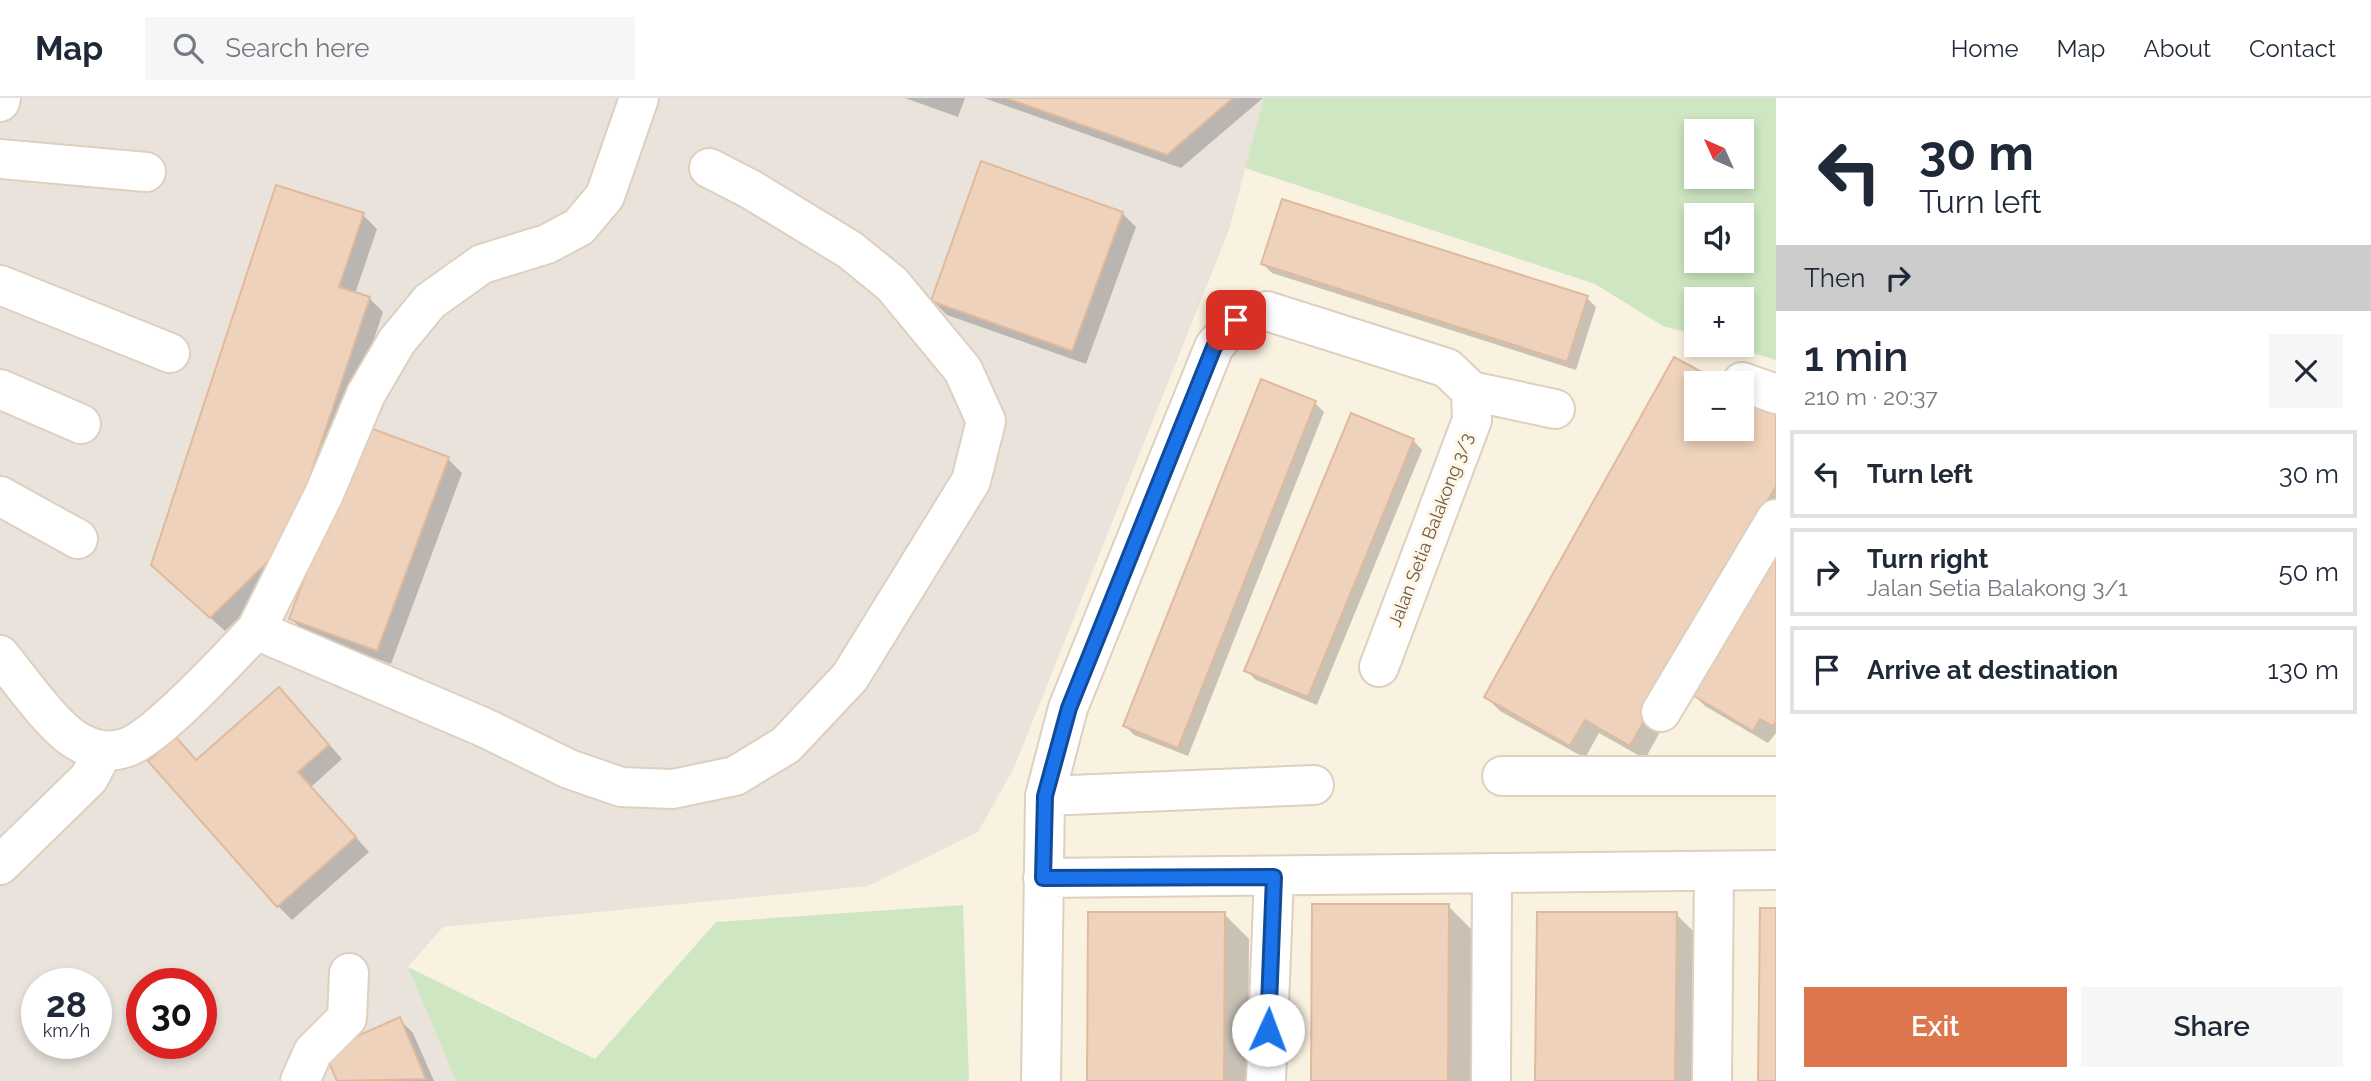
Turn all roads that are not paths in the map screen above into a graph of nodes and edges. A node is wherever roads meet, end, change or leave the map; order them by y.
1 (639, 98) edge
2 (0, 159) edge
3 (709, 169) dead end
4 (146, 172) dead end
5 (0, 285) edge
6 (170, 352) dead end
7 (0, 389) edge
8 (1471, 391) junction
9 (1555, 409) dead end
10 (81, 424) dead end
11 (0, 496) edge
12 (1776, 519) edge
13 (78, 539) dead end
14 (256, 630) junction
15 (0, 654) edge
16 (1379, 667) dead end
17 (1661, 712) dead end
18 (103, 751) junction
19 (1502, 776) dead end
20 (1776, 776) edge
21 (1314, 785) dead end
22 (1045, 796) junction
23 (0, 865) edge
24 (1776, 870) edge
25 (1714, 872) junction
26 (1492, 873) junction
27 (1274, 877) junction
28 (1043, 878) junction
29 (349, 973) dead end
30 (300, 1081) edge
31 (1041, 1081) edge
32 (1266, 1081) edge
33 (1491, 1081) edge
34 (1712, 1081) edge

1 - 14 street
2 - 4 street
3 - 14 street
5 - 6 street
7 - 10 street
8 - 9 street
8 - 16 street, Jalan Setia Balakong 3/3
8 - 22 street
11 - 13 street
12 - 17 street
14 - 18 street
15 - 18 street
18 - 23 street
19 - 20 street
21 - 22 street
22 - 28 street
24 - 25 street
25 - 26 street
25 - 34 street
26 - 27 street
26 - 33 street
27 - 28 street
27 - 32 street
28 - 31 street
29 - 30 street

